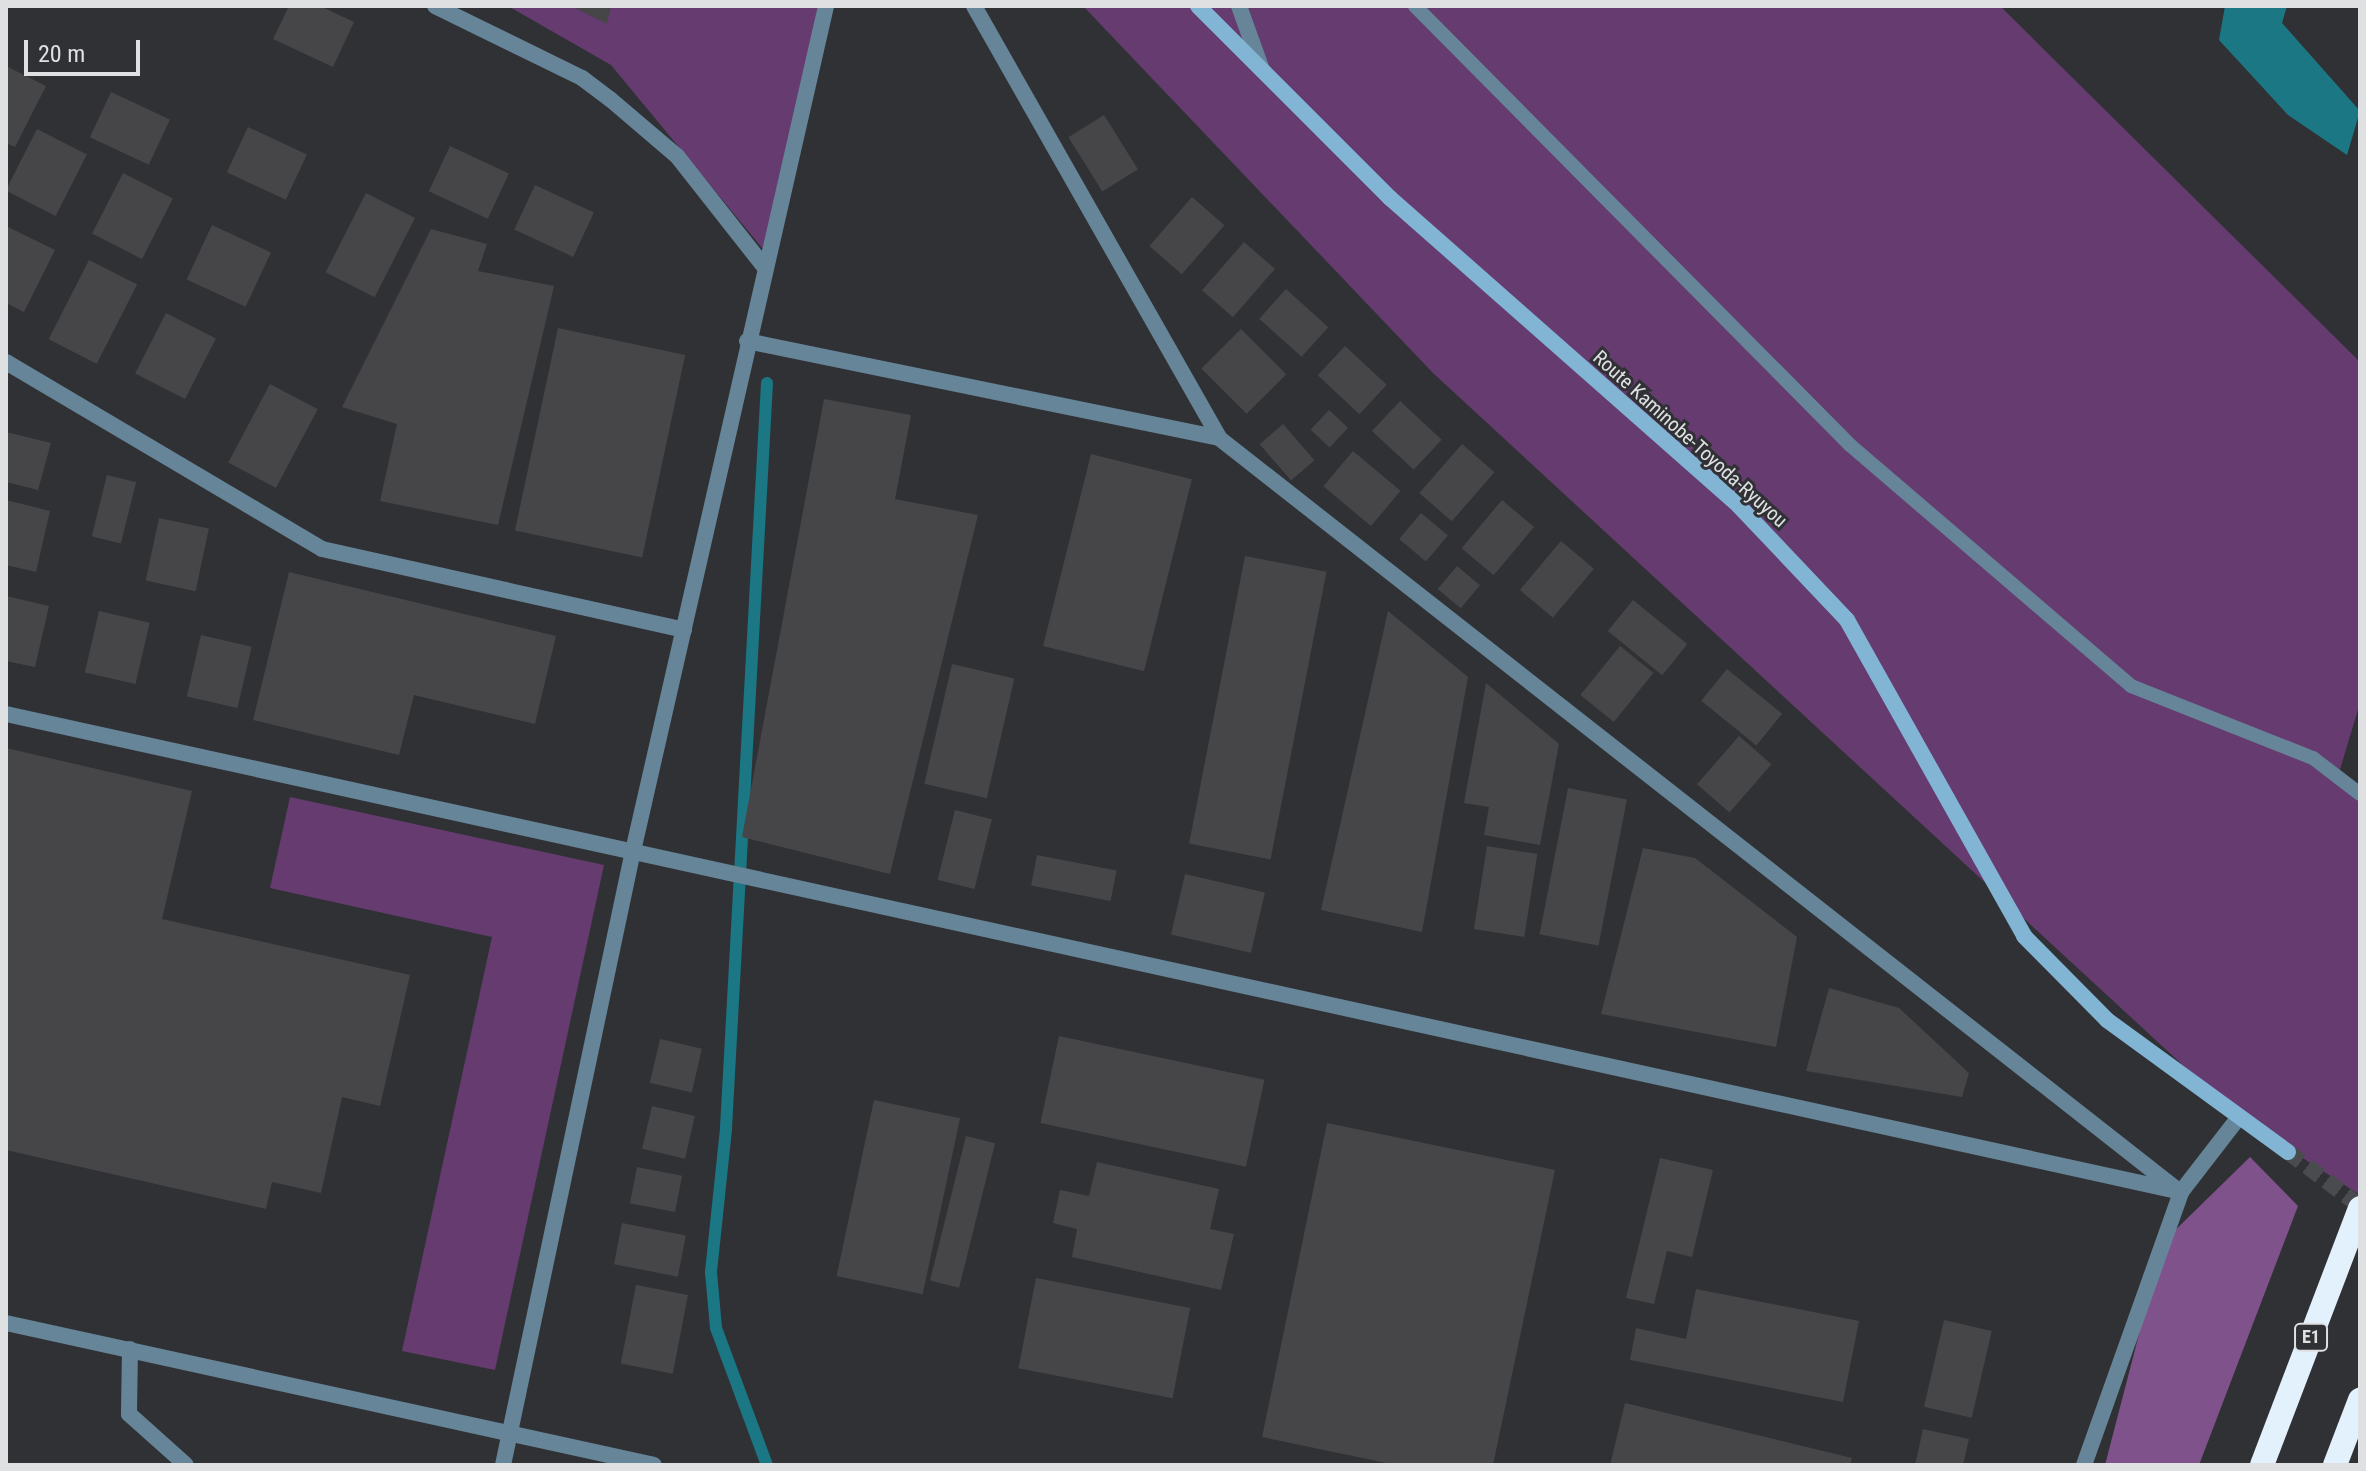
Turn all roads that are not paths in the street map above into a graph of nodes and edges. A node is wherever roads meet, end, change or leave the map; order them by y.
1 (435, 6) edge
2 (826, 6) edge
3 (974, 6) edge
4 (1198, 6) edge
5 (1239, 6) edge
6 (1415, 6) edge
7 (1264, 75) junction
8 (765, 268) junction
9 (747, 341) junction
10 (6, 362) edge
11 (1219, 438) junction
12 (684, 630) junction
13 (6, 714) edge
14 (2360, 794) edge
15 (633, 851) junction
16 (2239, 1117) junction
17 (2288, 1152) tunnel mouth
18 (2181, 1192) junction
19 (2360, 1208) edge
20 (6, 1323) edge
21 (130, 1349) junction
22 (2360, 1400) edge
23 (510, 1435) junction
24 (186, 1465) edge
25 (503, 1465) edge
26 (654, 1465) edge
27 (2084, 1465) edge
28 (2262, 1465) edge
29 (2335, 1465) edge

1 - 8 street
2 - 8 street
3 - 11 street
4 - 7 main road, Route Kaminobe-Toyoda-Ryuyou
5 - 7 street
6 - 14 lane
7 - 16 main road, Route Kaminobe-Toyoda-Ryuyou
8 - 9 street
9 - 11 street
9 - 12 street
10 - 12 street
11 - 18 street
12 - 15 street
13 - 15 street
15 - 18 street
15 - 23 street
16 - 17 main road, Route Kaminobe-Toyoda-Ryuyou
16 - 18 street
18 - 27 street
19 - 28 highway, E1
20 - 21 street
21 - 23 street
21 - 24 street
22 - 29 highway
23 - 25 street
23 - 26 street

